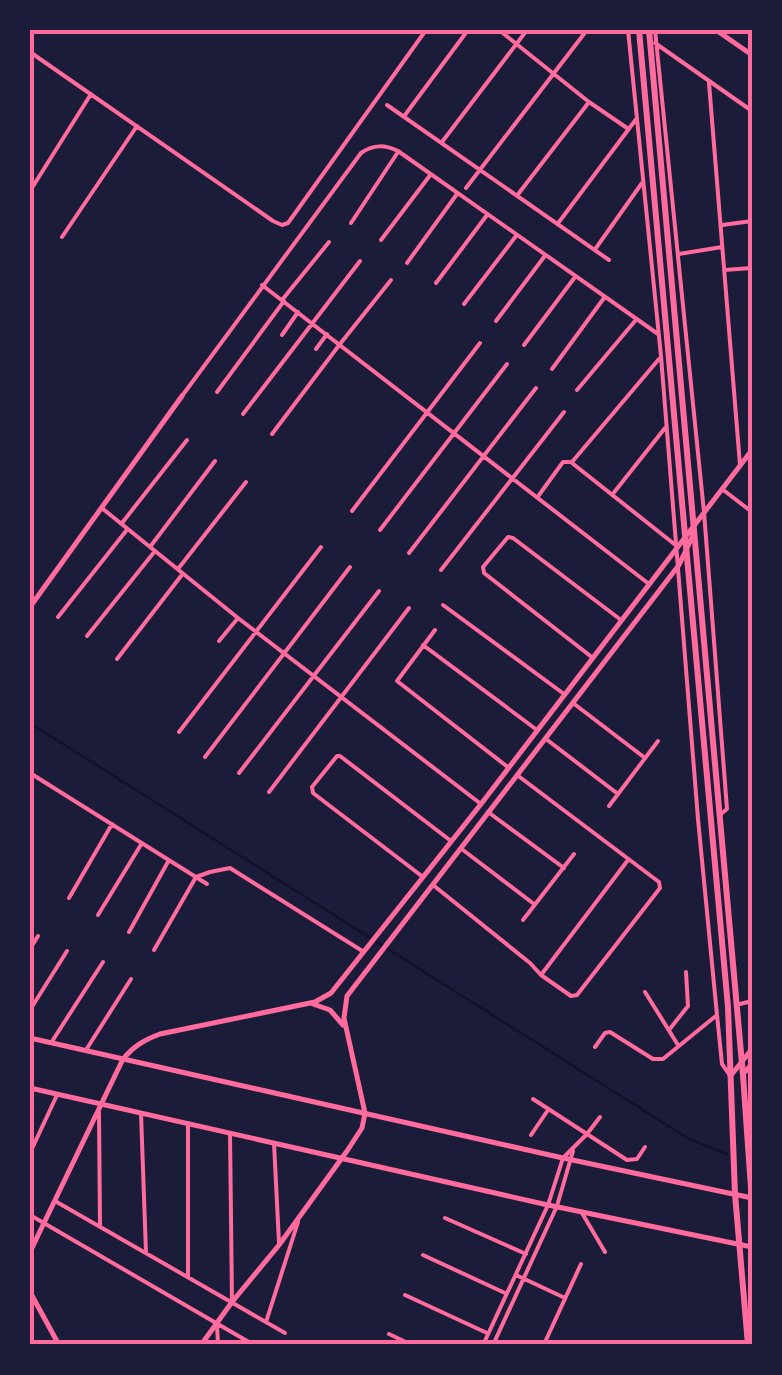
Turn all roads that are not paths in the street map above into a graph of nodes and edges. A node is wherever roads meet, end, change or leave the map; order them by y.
1 (426, 30) edge
2 (468, 30) edge
3 (499, 30) edge
4 (527, 30) edge
5 (587, 30) edge
6 (628, 30) edge
7 (639, 30) edge
8 (652, 30) edge
9 (716, 30) edge
10 (517, 44) junction
11 (655, 44) junction
12 (30, 52) edge
13 (752, 55) edge
14 (554, 73) junction
15 (709, 83) junction
16 (91, 94) junction
17 (589, 102) junction
18 (387, 104) dead end
19 (752, 111) edge
20 (404, 116) junction
21 (637, 118) junction
22 (137, 126) junction
23 (628, 128) junction
24 (442, 142) junction
25 (398, 151) junction
26 (481, 168) junction
27 (430, 174) junction
28 (642, 183) junction
29 (466, 188) dead end
30 (30, 191) edge
31 (457, 193) junction
32 (518, 195) junction
33 (488, 214) junction
34 (752, 221) edge
35 (351, 223) dead end
36 (558, 223) junction
37 (720, 225) junction
38 (517, 236) junction
39 (62, 237) dead end
40 (381, 240) dead end
41 (330, 242) dead end
42 (722, 247) junction
43 (595, 249) junction
44 (679, 254) junction
45 (546, 256) junction
46 (608, 260) dead end
47 (360, 261) dead end
48 (407, 263) dead end
49 (752, 268) edge
50 (724, 270) junction
51 (575, 276) junction
52 (392, 280) dead end
53 (262, 284) junction
54 (436, 284) dead end
55 (604, 298) junction
56 (283, 300) junction
57 (464, 304) dead end
58 (298, 312) junction
59 (636, 320) junction
60 (496, 321) dead end
61 (312, 323) junction
62 (327, 334) junction
63 (658, 334) junction
64 (282, 335) dead end
65 (480, 343) dead end
66 (340, 344) junction
67 (524, 346) dead end
68 (316, 350) dead end
69 (661, 356) junction
70 (507, 364) dead end
71 (552, 369) dead end
72 (536, 388) dead end
73 (576, 390) dead end
74 (218, 392) dead end
75 (182, 396) joint
76 (428, 412) junction
77 (564, 412) dead end
78 (243, 414) dead end
79 (666, 427) junction
80 (454, 433) junction
81 (272, 434) dead end
82 (186, 440) dead end
83 (752, 451) edge
84 (484, 456) junction
85 (215, 462) dead end
86 (572, 462) junction
87 (740, 465) junction
88 (512, 478) junction
89 (246, 482) dead end
90 (722, 490) junction
91 (612, 495) junction
92 (537, 497) junction
93 (103, 508) junction
94 (352, 511) dead end
95 (704, 512) junction
96 (752, 512) edge
97 (122, 524) junction
98 (127, 529) junction
99 (380, 530) dead end
100 (691, 534) junction
101 (321, 547) dead end
102 (682, 548) junction
103 (153, 549) junction
104 (410, 553) dead end
105 (679, 565) junction
106 (350, 567) dead end
107 (440, 570) dead end
108 (180, 572) junction
109 (649, 584) junction
110 (378, 590) dead end
111 (635, 603) junction
112 (443, 604) dead end
113 (30, 607) edge
114 (410, 608) dead end
115 (645, 610) junction
116 (58, 617) dead end
117 (238, 618) junction
118 (621, 620) junction
119 (435, 630) dead end
120 (256, 632) junction
121 (87, 636) dead end
122 (219, 641) dead end
123 (423, 645) junction
124 (284, 654) junction
125 (593, 658) junction
126 (117, 659) dead end
127 (314, 676) junction
128 (565, 695) junction
129 (342, 697) junction
130 (573, 703) junction
131 (537, 730) junction
132 (180, 732) dead end
133 (545, 739) junction
134 (658, 741) dead end
135 (521, 751) junction
136 (205, 757) dead end
137 (530, 758) junction
138 (646, 758) junction
139 (509, 768) junction
140 (239, 773) dead end
141 (32, 774) edge
142 (517, 775) junction
143 (30, 784) edge
144 (269, 792) dead end
145 (618, 794) junction
146 (482, 804) junction
147 (608, 806) dead end
148 (488, 812) junction
149 (719, 815) junction
150 (112, 824) junction
151 (451, 842) junction
152 (142, 843) junction
153 (461, 848) junction
154 (574, 854) dead end
155 (169, 860) junction
156 (628, 860) junction
157 (564, 868) junction
158 (196, 877) junction
159 (422, 877) junction
160 (206, 884) dead end
161 (433, 885) junction
162 (412, 892) junction
163 (69, 898) dead end
164 (422, 899) junction
165 (534, 904) junction
166 (98, 915) dead end
167 (523, 920) dead end
168 (129, 932) dead end
169 (38, 936) dead end
170 (30, 949) edge
171 (154, 950) dead end
172 (366, 950) junction
173 (67, 952) dead end
174 (103, 962) dead end
175 (686, 972) dead end
176 (541, 976) junction
177 (131, 979) dead end
178 (645, 992) dead end
179 (752, 1001) edge
180 (305, 1004) junction
181 (736, 1005) junction
182 (30, 1010) edge
183 (717, 1015) junction
184 (669, 1030) junction
185 (346, 1031) junction
186 (30, 1038) edge
187 (50, 1042) junction
188 (595, 1046) dead end
189 (678, 1046) junction
190 (752, 1048) edge
191 (86, 1050) junction
192 (124, 1059) junction
193 (742, 1062) junction
194 (752, 1064) edge
195 (743, 1074) junction
196 (730, 1076) junction
197 (30, 1088) edge
198 (56, 1094) junction
199 (533, 1099) dead end
200 (100, 1108) junction
201 (548, 1109) junction
202 (365, 1113) junction
203 (141, 1114) junction
204 (600, 1116) dead end
205 (188, 1124) junction
206 (230, 1133) junction
207 (587, 1134) junction
208 (531, 1135) dead end
209 (274, 1143) junction
210 (645, 1147) dead end
211 (574, 1148) junction
212 (30, 1153) edge
213 (342, 1158) junction
214 (562, 1158) junction
215 (571, 1160) junction
216 (735, 1194) junction
217 (752, 1200) edge
218 (55, 1201) junction
219 (548, 1204) junction
220 (557, 1206) junction
221 (580, 1211) junction
222 (30, 1215) edge
223 (300, 1215) junction
224 (444, 1218) dead end
225 (44, 1223) junction
226 (100, 1227) junction
227 (738, 1244) junction
228 (279, 1245) junction
229 (752, 1246) edge
230 (30, 1252) edge
231 (606, 1252) dead end
232 (146, 1253) junction
233 (526, 1254) junction
234 (423, 1255) dead end
235 (581, 1264) dead end
236 (516, 1275) junction
237 (188, 1277) junction
238 (523, 1279) junction
239 (30, 1292) edge
240 (507, 1294) junction
241 (405, 1295) dead end
242 (565, 1298) junction
243 (232, 1302) junction
244 (266, 1322) junction
245 (217, 1324) junction
246 (285, 1333) dead end
247 (489, 1333) junction
248 (389, 1334) dead end
249 (544, 1343) edge
250 (58, 1345) edge
251 (201, 1345) edge
252 (218, 1345) edge
253 (254, 1345) edge
254 (412, 1345) edge
255 (483, 1345) edge
256 (493, 1345) edge
257 (748, 1345) edge

1 - 22 street
2 - 20 street
3 - 10 street
4 - 10 street
5 - 14 street
6 - 21 street
7 - 100 main road
8 - 11 street
8 - 100 main road
9 - 13 street
10 - 14 street
10 - 24 street
11 - 15 street
11 - 44 street
12 - 16 street
14 - 17 street
14 - 26 street
15 - 19 street
15 - 37 street
16 - 22 street
16 - 30 street
17 - 23 street
17 - 32 street
18 - 20 street
20 - 24 street
21 - 23 street
21 - 28 street
22 - 39 street
23 - 36 street
24 - 26 street
25 - 27 street
25 - 35 street
25 - 53 street
26 - 29 street
26 - 32 street
27 - 31 street
27 - 40 street
28 - 43 street
28 - 63 street
31 - 33 street
31 - 48 street
32 - 36 street
33 - 38 street
33 - 54 street
34 - 37 street
36 - 43 street
37 - 42 street
38 - 45 street
38 - 57 street
41 - 56 street
42 - 44 street
42 - 50 street
43 - 46 street
44 - 95 street
45 - 51 street
45 - 60 street
47 - 61 street
49 - 50 street
50 - 87 street
51 - 55 street
51 - 67 street
52 - 66 street
53 - 56 street
53 - 75 street
55 - 59 street
55 - 71 street
56 - 58 street
56 - 74 street
58 - 61 street
58 - 64 street
59 - 63 street
59 - 73 street
61 - 62 street
61 - 78 street
62 - 66 street
62 - 68 street
63 - 69 street
65 - 76 street
66 - 76 street
66 - 81 street
69 - 79 street
69 - 86 street
70 - 80 street
72 - 84 street
75 - 93 street
76 - 80 street
76 - 94 street
77 - 88 street
79 - 91 street
79 - 102 street
80 - 84 street
80 - 99 street
82 - 97 street
83 - 87 street
84 - 88 street
84 - 104 street
85 - 103 street
86 - 91 street
86 - 92 street
87 - 90 street
88 - 92 street
88 - 107 street
89 - 108 street
90 - 95 street
90 - 96 street
91 - 102 street
92 - 109 street
93 - 97 street
93 - 113 street
95 - 100 street
95 - 149 street
97 - 98 street
98 - 103 street
98 - 116 street
100 - 102 main road
100 - 149 main road
101 - 120 street
102 - 105 street
102 - 109 street
102 - 196 main road
103 - 108 street
103 - 121 street
105 - 115 street
105 - 183 street
106 - 124 street
108 - 117 street
108 - 126 street
109 - 111 street
110 - 127 street
111 - 115 street
111 - 118 street
112 - 128 street
114 - 129 street
115 - 130 street
117 - 120 street
117 - 122 street
118 - 125 street
118 - 125 street
119 - 123 street
120 - 124 street
120 - 132 street
123 - 131 street
123 - 139 street
124 - 127 street
124 - 136 street
125 - 128 street
127 - 129 street
127 - 140 street
128 - 131 street
129 - 144 street
129 - 146 street
130 - 133 street
130 - 138 street
131 - 135 street
133 - 137 street
133 - 145 street
134 - 138 street
135 - 137 street
135 - 139 street
137 - 142 street
138 - 145 street
139 - 146 street
141 - 143 street
141 - 150 street
142 - 148 street
142 - 156 street
145 - 147 street
146 - 151 street
148 - 153 street
148 - 157 street
149 - 181 main road
150 - 152 street
150 - 163 street
151 - 159 street
151 - 159 street
152 - 155 street
152 - 166 street
153 - 161 street
153 - 165 street
154 - 157 street
155 - 158 street
155 - 168 street
156 - 176 street
156 - 176 street
157 - 165 street
158 - 160 street
158 - 171 street
158 - 172 street
159 - 162 street
161 - 164 street
161 - 176 street
162 - 164 street
162 - 172 street
164 - 185 street
165 - 167 street
169 - 170 street
172 - 180 street
173 - 182 street
174 - 187 street
175 - 184 street
177 - 191 street
178 - 184 street
179 - 181 street
180 - 185 street
180 - 192 street
181 - 193 main road
183 - 189 street
183 - 196 street
184 - 189 street
185 - 202 street
186 - 187 street
187 - 191 street
188 - 189 street
190 - 193 street
191 - 192 street
192 - 200 street
192 - 202 street
193 - 195 main road
193 - 196 street
194 - 195 street
195 - 196 street
195 - 217 main road
196 - 216 main road
197 - 198 street
198 - 200 street
198 - 212 street
199 - 201 street
200 - 203 street
200 - 218 street
200 - 226 street
201 - 207 street
201 - 208 street
202 - 213 street
202 - 214 street
203 - 205 street
203 - 232 street
204 - 207 street
205 - 206 street
205 - 237 street
206 - 209 street
206 - 243 street
207 - 210 street
207 - 211 street
209 - 213 street
209 - 228 street
211 - 214 street
211 - 215 street
213 - 219 street
213 - 223 street
214 - 215 street
214 - 219 street
215 - 216 street
215 - 220 street
216 - 217 street
216 - 227 main road
218 - 225 street
218 - 226 street
219 - 220 street
219 - 233 street
220 - 221 street
220 - 238 street
221 - 227 street
221 - 231 street
222 - 225 street
223 - 228 street
223 - 244 street
224 - 233 street
225 - 230 street
225 - 245 street
226 - 232 street
227 - 229 street
227 - 257 main road
228 - 243 street
232 - 237 street
233 - 236 street
234 - 240 street
235 - 242 street
236 - 238 street
236 - 240 street
237 - 243 street
238 - 242 street
238 - 256 street
239 - 250 street
240 - 247 street
241 - 247 street
242 - 249 street
243 - 244 street
243 - 245 street
244 - 246 street
245 - 251 street
245 - 252 street
245 - 253 street
247 - 255 street
248 - 254 street

